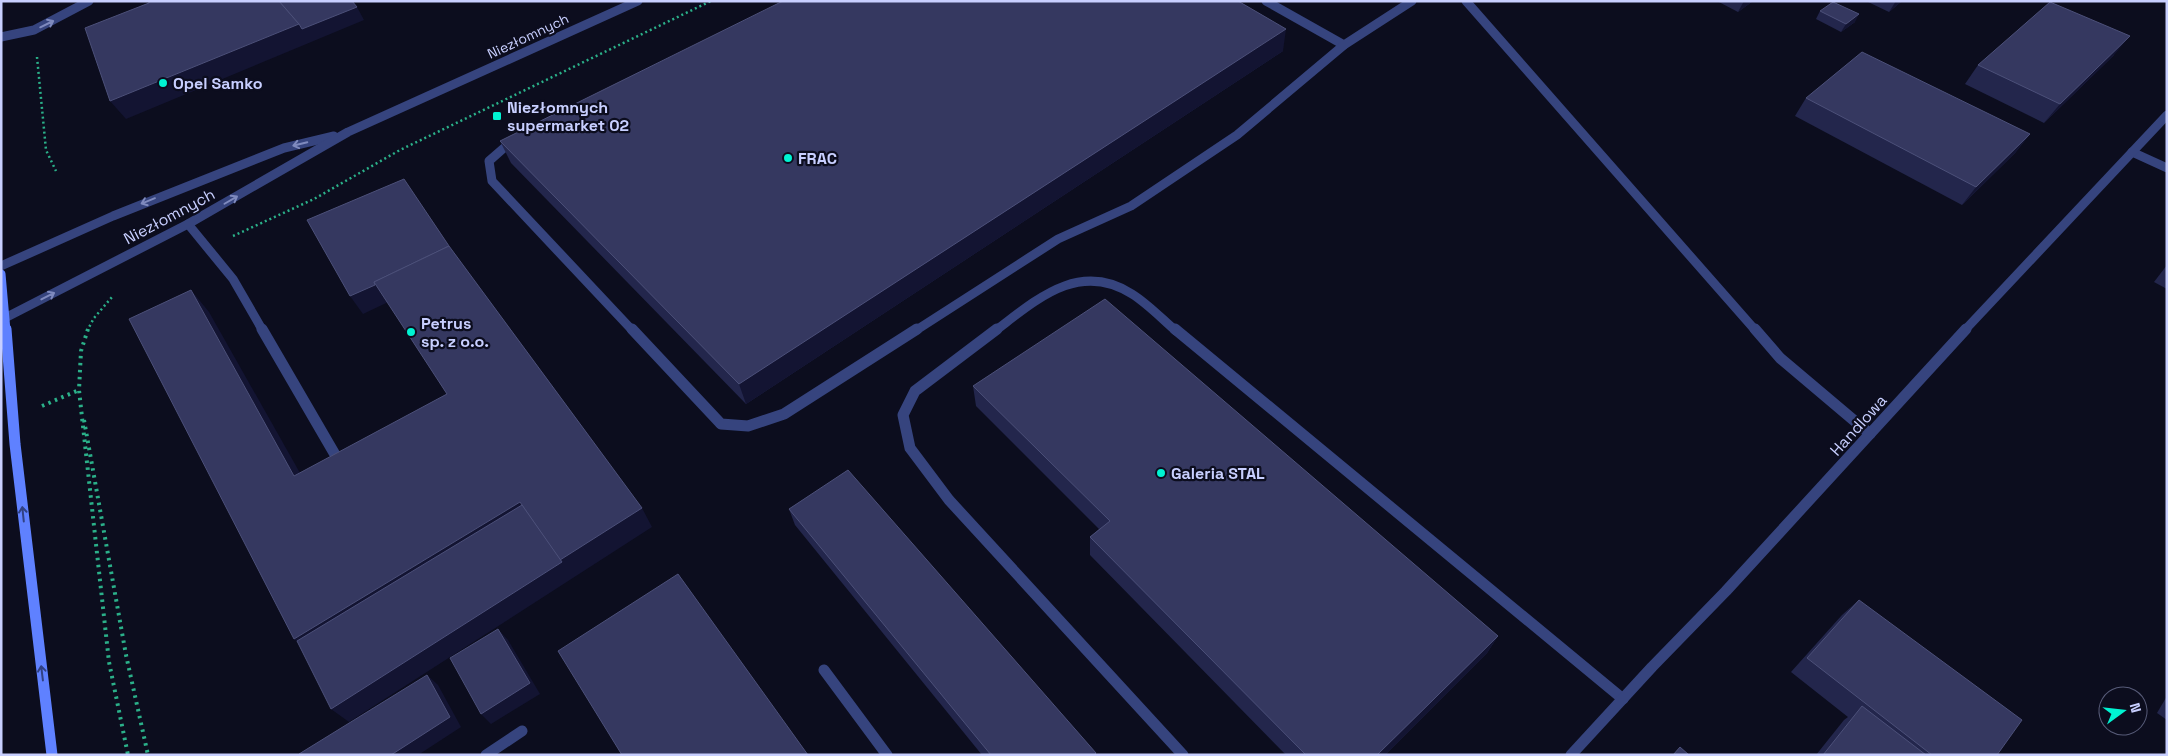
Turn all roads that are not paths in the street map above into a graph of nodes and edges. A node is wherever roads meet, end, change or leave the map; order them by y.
1 (89, 1) edge
2 (638, 1) edge
3 (1266, 1) edge
4 (1412, 1) edge
5 (1466, 1) edge
6 (1, 37) edge
7 (1344, 45) junction
8 (2167, 115) edge
9 (348, 132) junction
10 (518, 137) edge
11 (2132, 152) junction
12 (2167, 168) edge
13 (188, 224) junction
14 (1, 266) edge
15 (1, 274) edge
16 (3, 320) edge
17 (1870, 434) junction
18 (337, 458) edge
19 (824, 670) dead end
20 (1623, 699) junction
21 (522, 731) dead end
22 (52, 755) edge
23 (486, 755) edge
24 (887, 755) edge
25 (1183, 755) edge
26 (1571, 755) edge

6 -> 1 street
2 - 9 street, Niezłomnych
3 - 7 street
4 - 7 street
5 - 17 street
7 - 10 street
8 - 11 street, Handlowa
13 -> 9 street, Niezłomnych
9 -> 14 street, Niezłomnych
11 - 12 street
11 - 17 street, Handlowa
16 -> 13 street, Niezłomnych
13 - 18 street
15 - 16 main road
22 -> 16 main road
17 - 20 street, Handlowa
19 - 24 street
20 - 25 street
20 - 26 street, Handlowa
21 - 23 street

